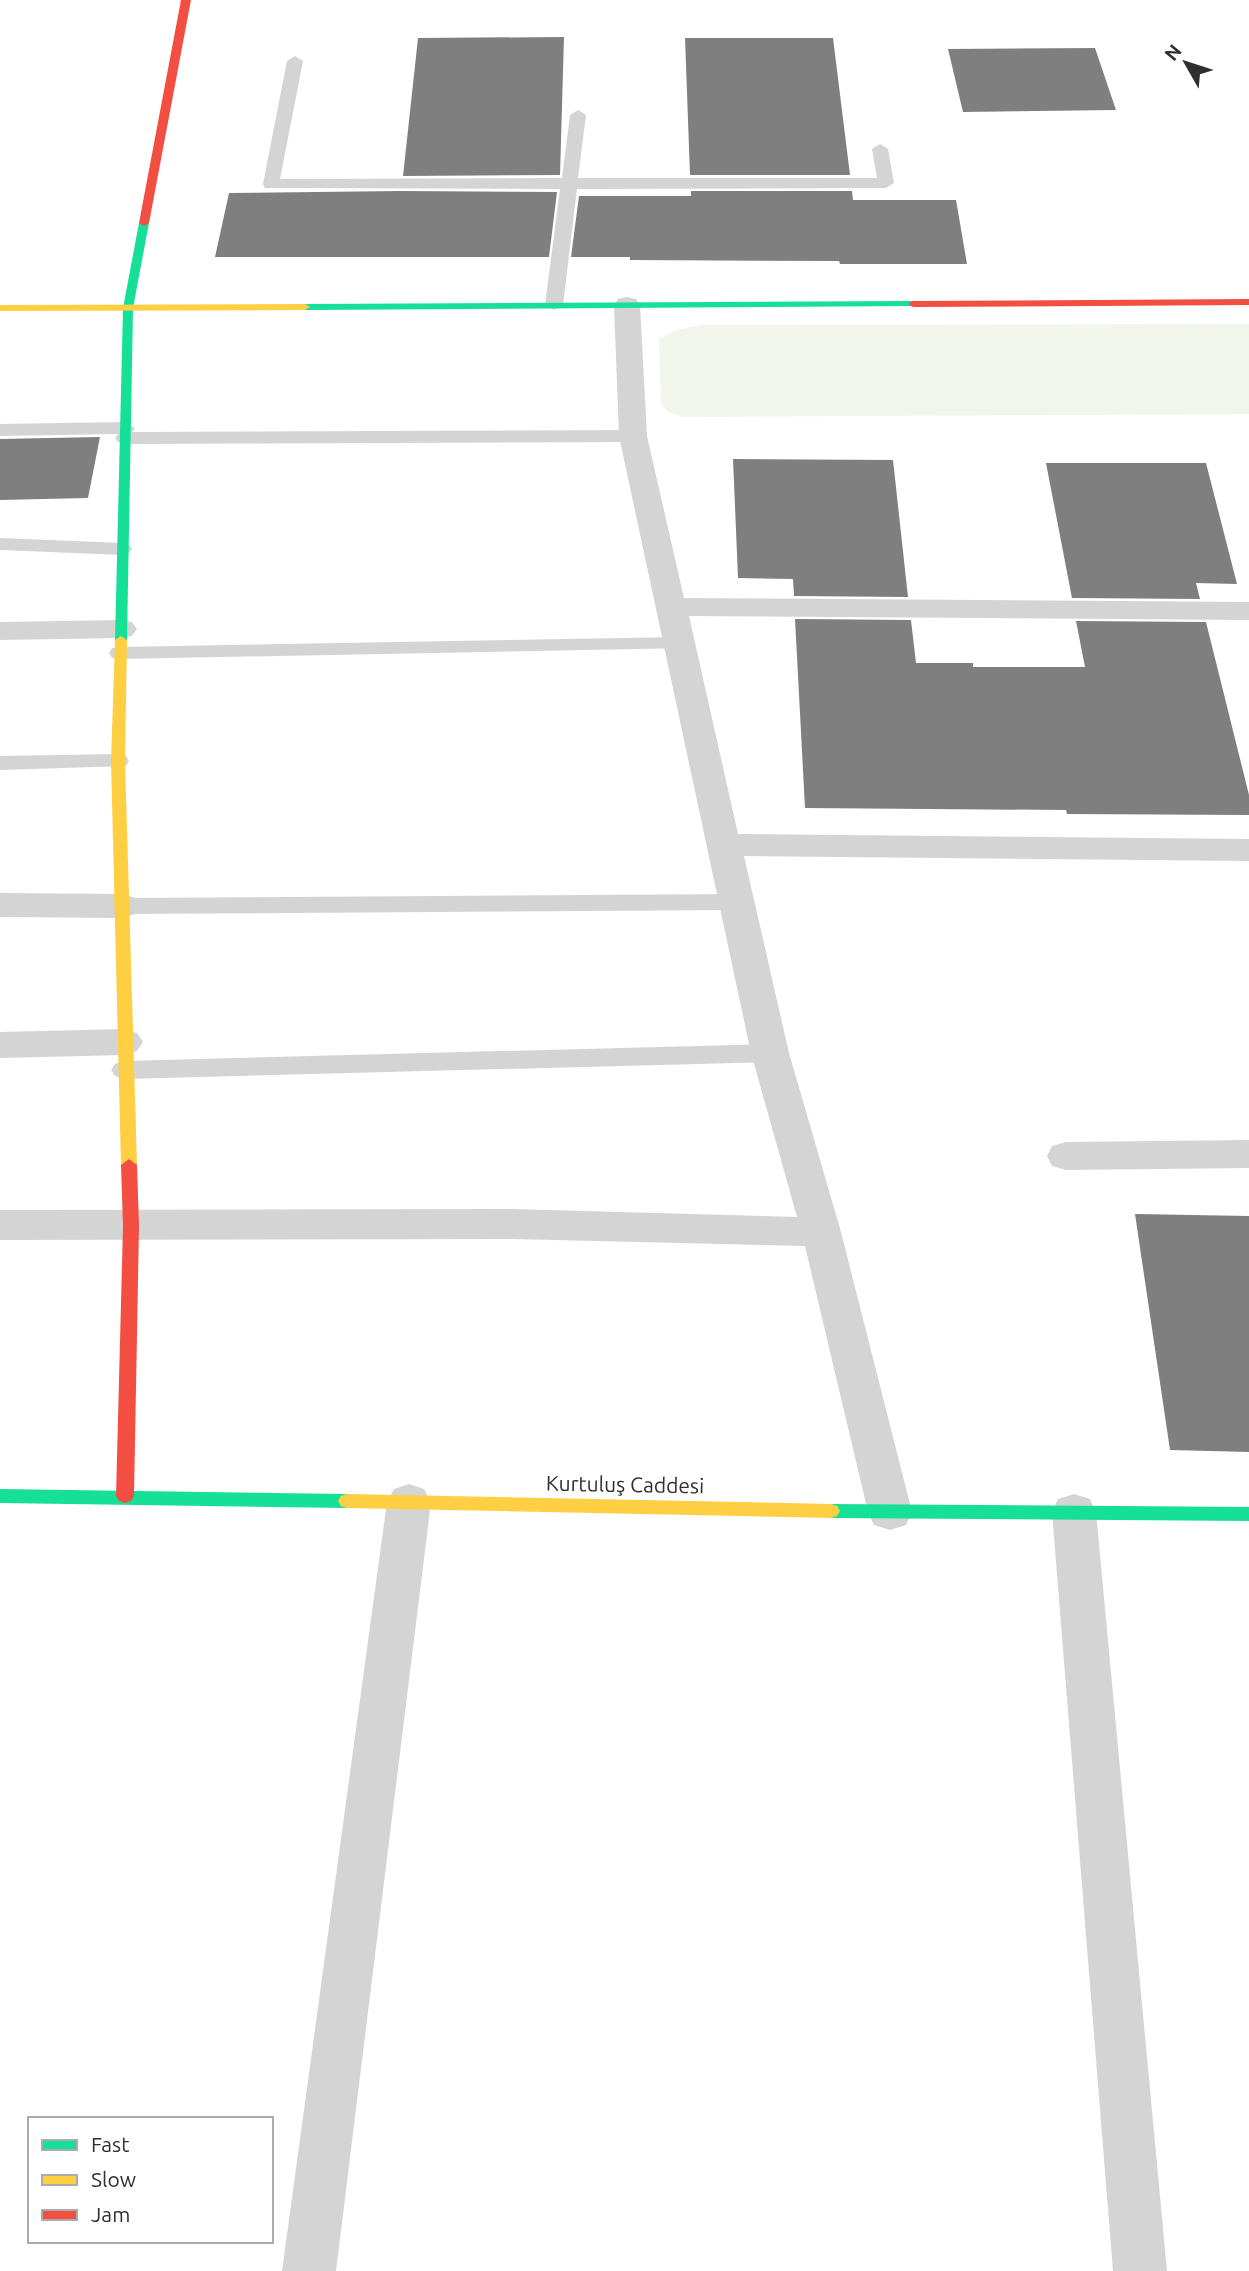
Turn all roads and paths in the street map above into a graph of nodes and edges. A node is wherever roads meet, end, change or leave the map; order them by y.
1 (186, 0) edge
2 (295, 61) dead end
3 (578, 115) dead end
4 (880, 149) dead end
5 (569, 184) junction
6 (1249, 302) edge
7 (554, 304) junction
8 (627, 305) junction
9 (128, 308) junction
10 (0, 309) edge
11 (0, 430) edge
12 (125, 433) junction
13 (634, 436) junction
14 (0, 544) edge
15 (122, 549) junction
16 (671, 607) junction
17 (1249, 611) edge
18 (0, 631) edge
19 (121, 641) junction
20 (680, 643) junction
21 (118, 761) junction
22 (0, 763) edge
23 (724, 845) junction
24 (1249, 850) edge
25 (736, 902) junction
26 (0, 905) edge
27 (123, 906) junction
28 (0, 1045) edge
29 (769, 1052) junction
30 (124, 1056) junction
31 (1249, 1154) edge
32 (1066, 1156) dead end
33 (0, 1225) edge
34 (131, 1226) junction
35 (821, 1232) junction
36 (0, 1496) edge
37 (125, 1496) junction
38 (409, 1502) junction
39 (890, 1512) junction
40 (1074, 1512) junction
41 (1249, 1514) edge
42 (309, 2271) edge
43 (1140, 2271) edge

1 - 9 street
2 - 5 lane
3 - 5 lane
4 - 5 lane
5 - 7 lane
6 - 8 street
7 - 8 street
7 - 9 street
8 - 13 street
9 - 10 street
9 - 12 street
11 - 12 lane
12 - 13 lane
12 - 15 street
13 - 16 street
14 - 15 lane
15 - 19 street
16 - 17 street
16 - 20 street
18 - 19 street
19 - 20 lane
19 - 21 street
20 - 23 street
21 - 22 lane
21 - 27 street
23 - 24 street
23 - 25 street
25 - 27 lane
25 - 29 street
26 - 27 street
27 - 30 street
28 - 30 street
29 - 30 lane
29 - 35 street
30 - 34 street
31 - 32 street
33 - 34 street
34 - 35 street
34 - 37 street
35 - 39 street
36 - 37 street, Kurtuluş Caddesi
37 - 38 street, Kurtuluş Caddesi
38 - 39 street, Kurtuluş Caddesi
38 - 42 street
39 - 40 street, Kurtuluş Caddesi
40 - 41 street, Kurtuluş Caddesi
40 - 43 street

